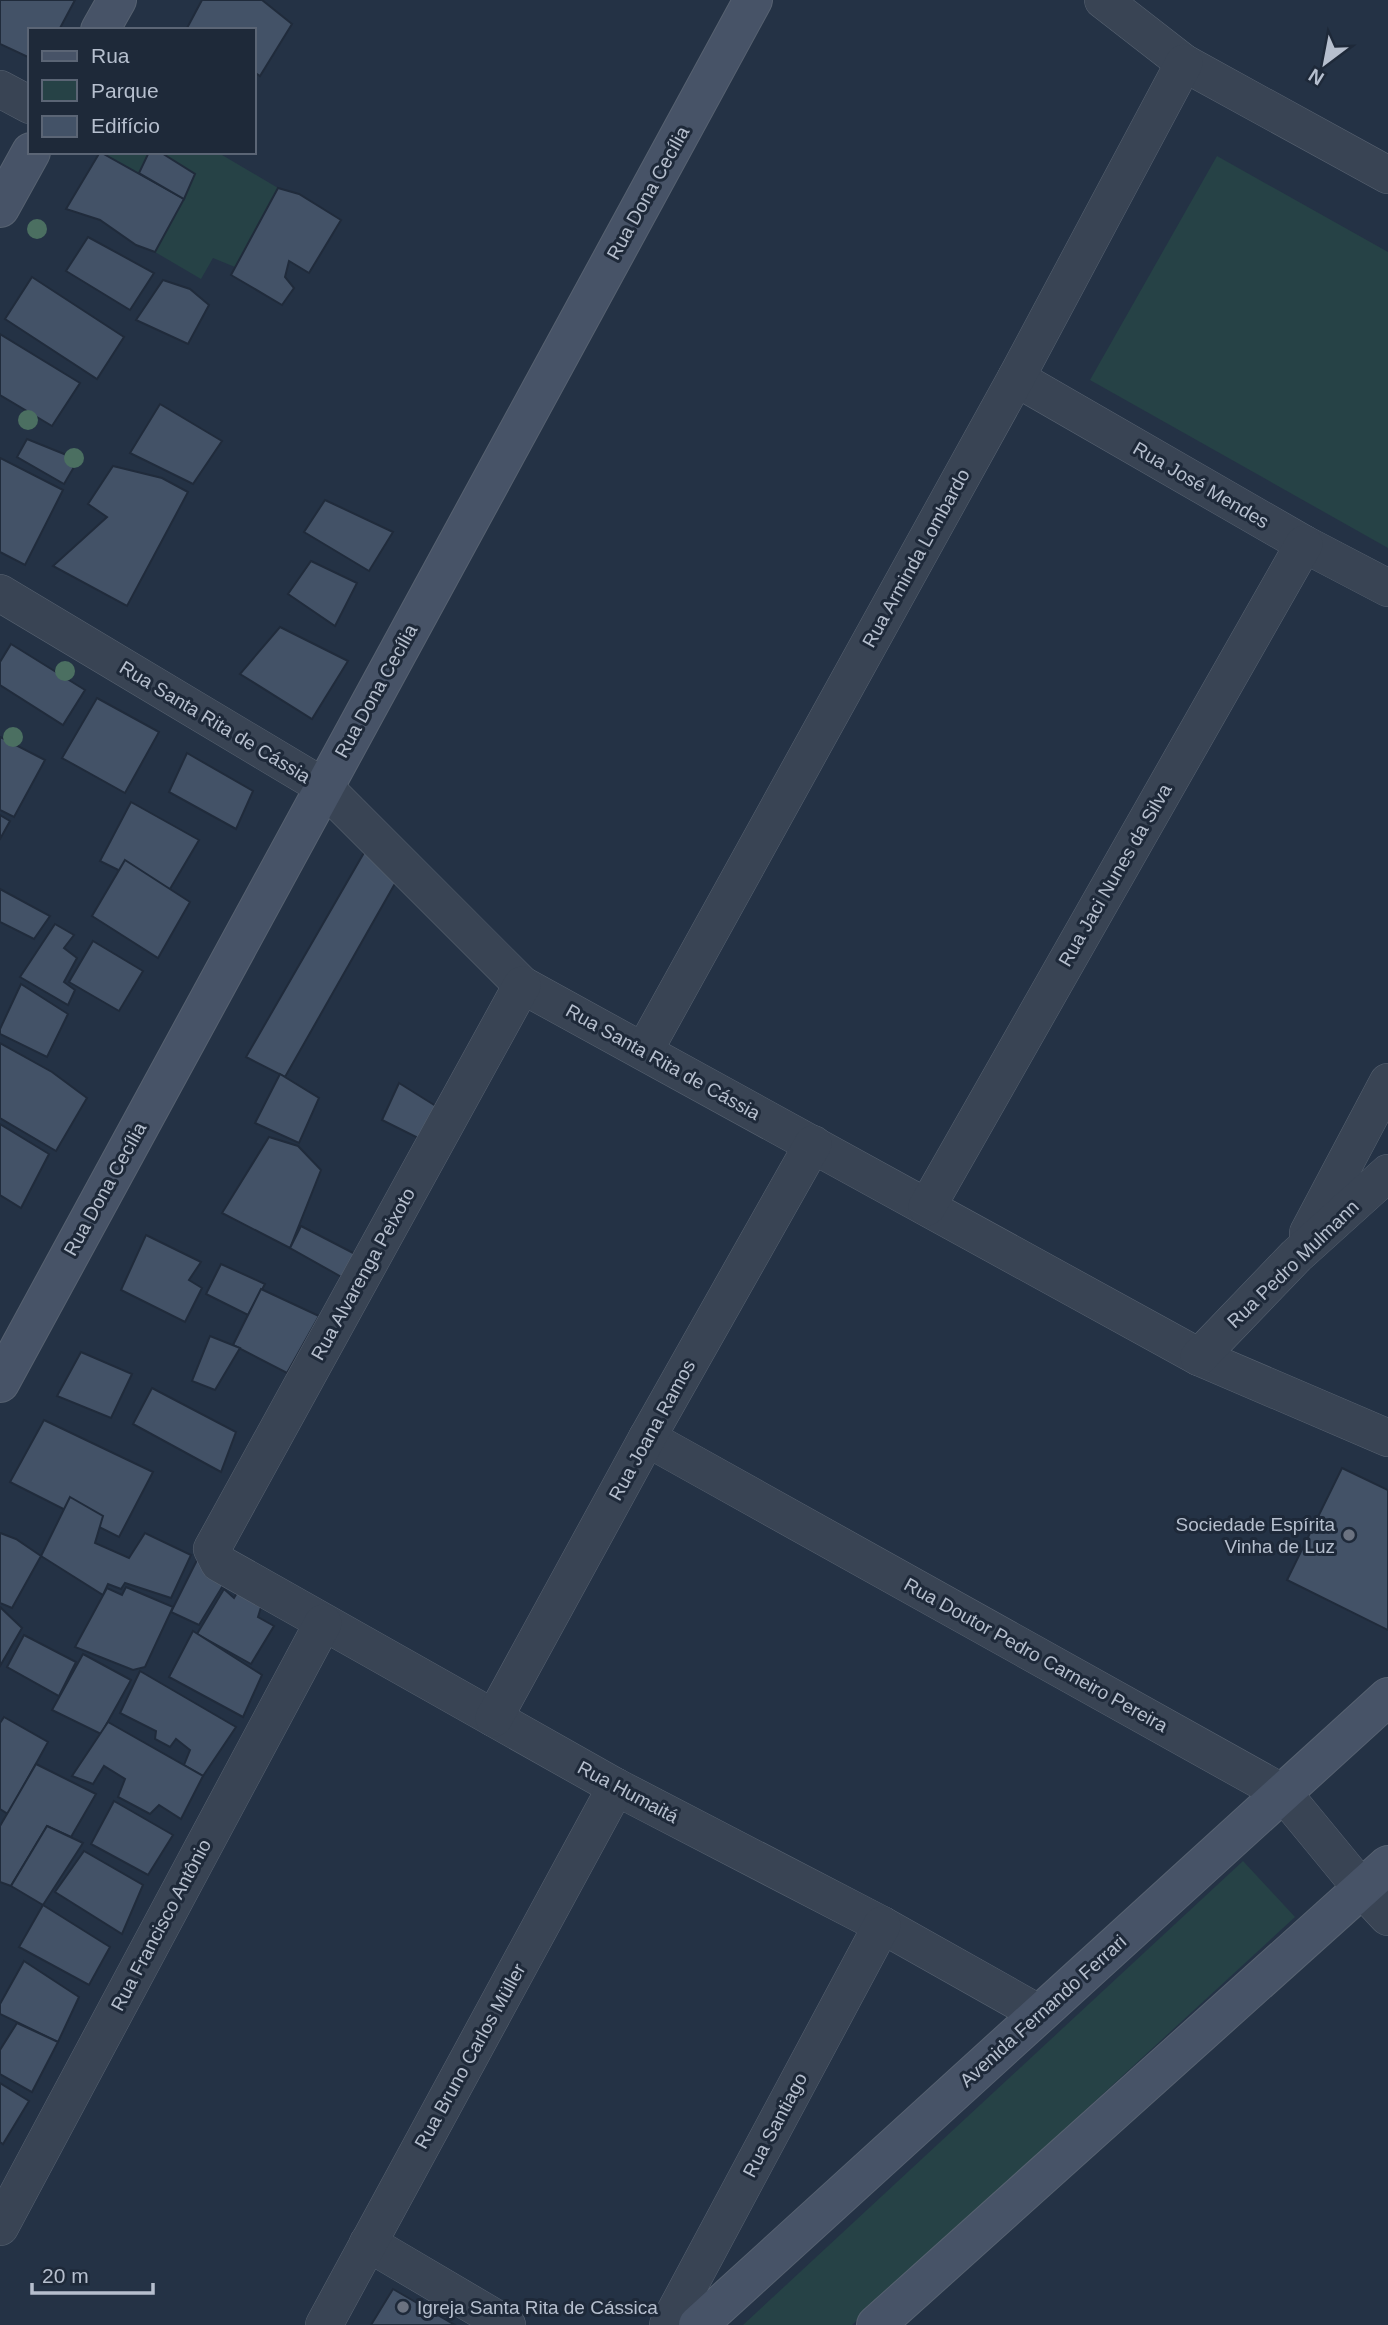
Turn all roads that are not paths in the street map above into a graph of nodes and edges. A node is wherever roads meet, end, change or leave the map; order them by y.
1 (117, 0) edge
2 (753, 0) edge
3 (1103, 0) edge
4 (101, 28) edge
5 (1184, 63) junction
6 (0, 89) edge
7 (28, 104) edge
8 (30, 154) edge
9 (1388, 175) edge
10 (0, 208) edge
11 (1016, 378) junction
12 (1304, 544) junction
13 (1388, 589) edge
14 (0, 593) edge
15 (324, 787) junction
16 (522, 985) junction
17 (644, 1051) junction
18 (1388, 1082) edge
19 (813, 1144) junction
20 (1388, 1173) edge
21 (927, 1207) junction
22 (1296, 1256) junction
23 (1199, 1357) junction
24 (0, 1383) edge
25 (647, 1438) junction
26 (1388, 1438) edge
27 (219, 1563) joint
28 (323, 1623) junction
29 (1388, 1698) edge
30 (494, 1718) junction
31 (616, 1787) junction
32 (1283, 1793) junction
33 (1375, 1877) edge
34 (1388, 1917) edge
35 (881, 1925) junction
36 (1040, 2014) junction
37 (0, 2227) edge
38 (368, 2243) junction
39 (324, 2325) edge
40 (507, 2325) edge
41 (668, 2325) edge
42 (698, 2325) edge
43 (876, 2325) edge

1 - 4 street
2 - 15 street, Rua Dona Cecília
3 - 5 street
5 - 9 street
5 - 11 street, Rua Arminda Lombardo
6 - 7 street
8 - 10 street
11 - 12 street, Rua José Mendes
11 - 17 street, Rua Arminda Lombardo
12 - 13 street, Rua José Mendes
12 - 21 street, Rua Jaci Nunes da Silva
14 - 15 street, Rua Santa Rita de Cássia
15 - 16 street, Rua Santa Rita de Cássia
15 - 24 street, Rua Dona Cecília
16 - 17 street, Rua Santa Rita de Cássia
16 - 27 street, Rua Alvarenga Peixoto
17 - 19 street, Rua Santa Rita de Cássia
18 - 22 street
19 - 21 street, Rua Santa Rita de Cássia
19 - 25 street, Rua Joana Ramos
20 - 22 street, Rua Pedro Mulmann
21 - 23 street, Rua Santa Rita de Cássia
22 - 23 street, Rua Pedro Mulmann
23 - 26 street, Rua Santa Rita de Cássia
25 - 30 street, Rua Joana Ramos
25 - 32 street, Rua Doutor Pedro Carneiro Pereira
27 - 28 street, Rua Humaitá
28 - 30 street, Rua Humaitá
28 - 37 street, Rua Francisco Antônio
29 - 32 street, Avenida Fernando Ferrari
30 - 31 street, Rua Humaitá
31 - 35 street, Rua Humaitá
31 - 38 street, Rua Bruno Carlos Müller
32 - 33 street, Rua Doutor Pedro Carneiro Pereira
32 - 36 street, Avenida Fernando Ferrari
33 - 34 street, Rua Doutor Pedro Carneiro Pereira
33 - 43 street
35 - 36 street, Rua Humaitá
35 - 41 street, Rua Santiago
36 - 42 street, Avenida Fernando Ferrari
38 - 39 street, Rua Bruno Carlos Müller
38 - 40 street

